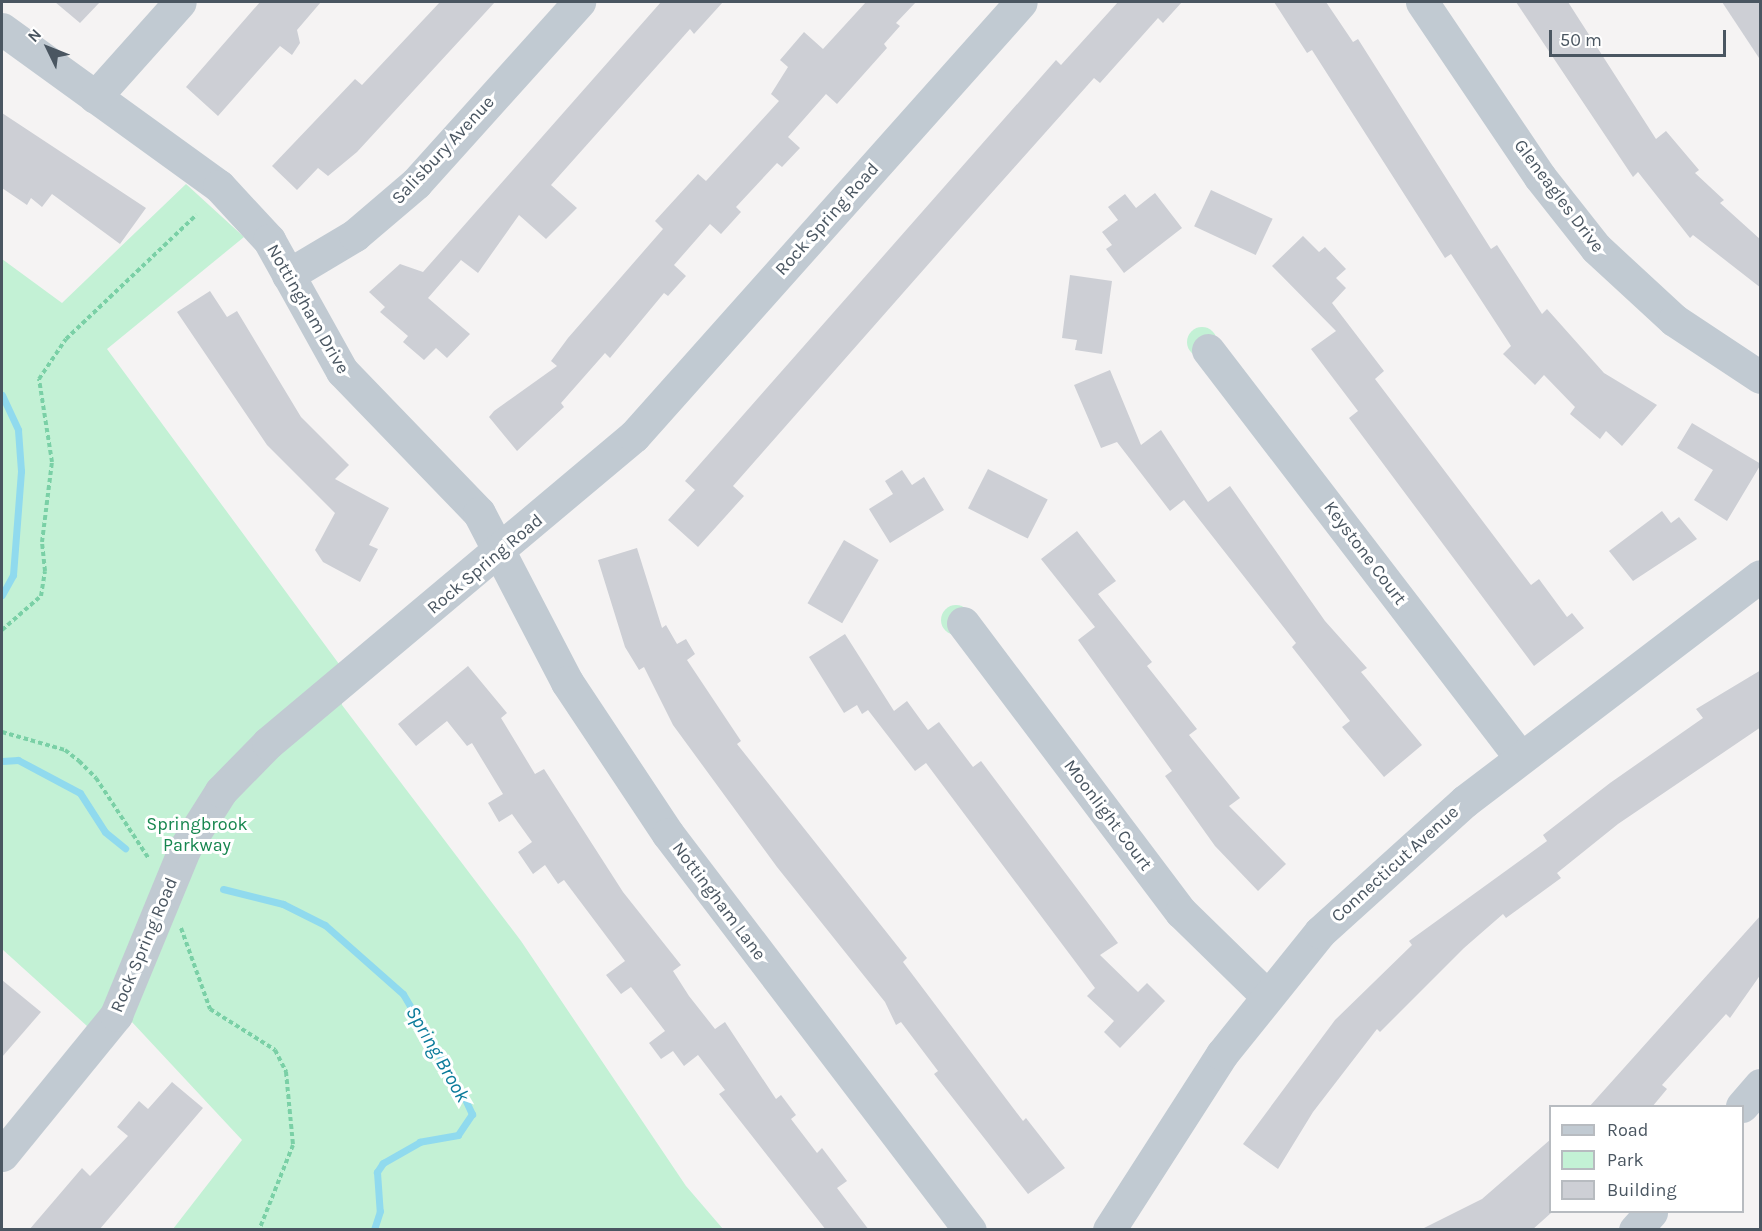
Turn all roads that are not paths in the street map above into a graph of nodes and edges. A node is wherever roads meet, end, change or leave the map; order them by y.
1 (180, 2) edge
2 (579, 2) edge
3 (1021, 2) edge
4 (1422, 2) edge
5 (2, 29) edge
6 (95, 97) junction
7 (288, 274) junction
8 (1208, 350) dead end
9 (1761, 378) edge
10 (502, 550) junction
11 (1761, 576) edge
12 (963, 623) dead end
13 (1520, 758) junction
14 (1266, 995) junction
15 (1761, 1085) edge
16 (1744, 1105) edge
17 (2, 1155) edge
18 (970, 1230) edge
19 (1109, 1230) edge

1 - 6 street
2 - 7 street, Salisbury Avenue
3 - 10 street, Rock Spring Road
4 - 9 street, Gleneagles Drive
5 - 6 street, Nottingham Drive
6 - 7 street, Nottingham Drive
7 - 10 street, Nottingham Drive
8 - 13 street, Keystone Court
10 - 17 street, Rock Spring Road
10 - 18 street, Nottingham Lane
11 - 13 street, Connecticut Avenue
12 - 14 street, Moonlight Court
13 - 14 street, Connecticut Avenue
14 - 19 street, Connecticut Avenue
15 - 16 street

